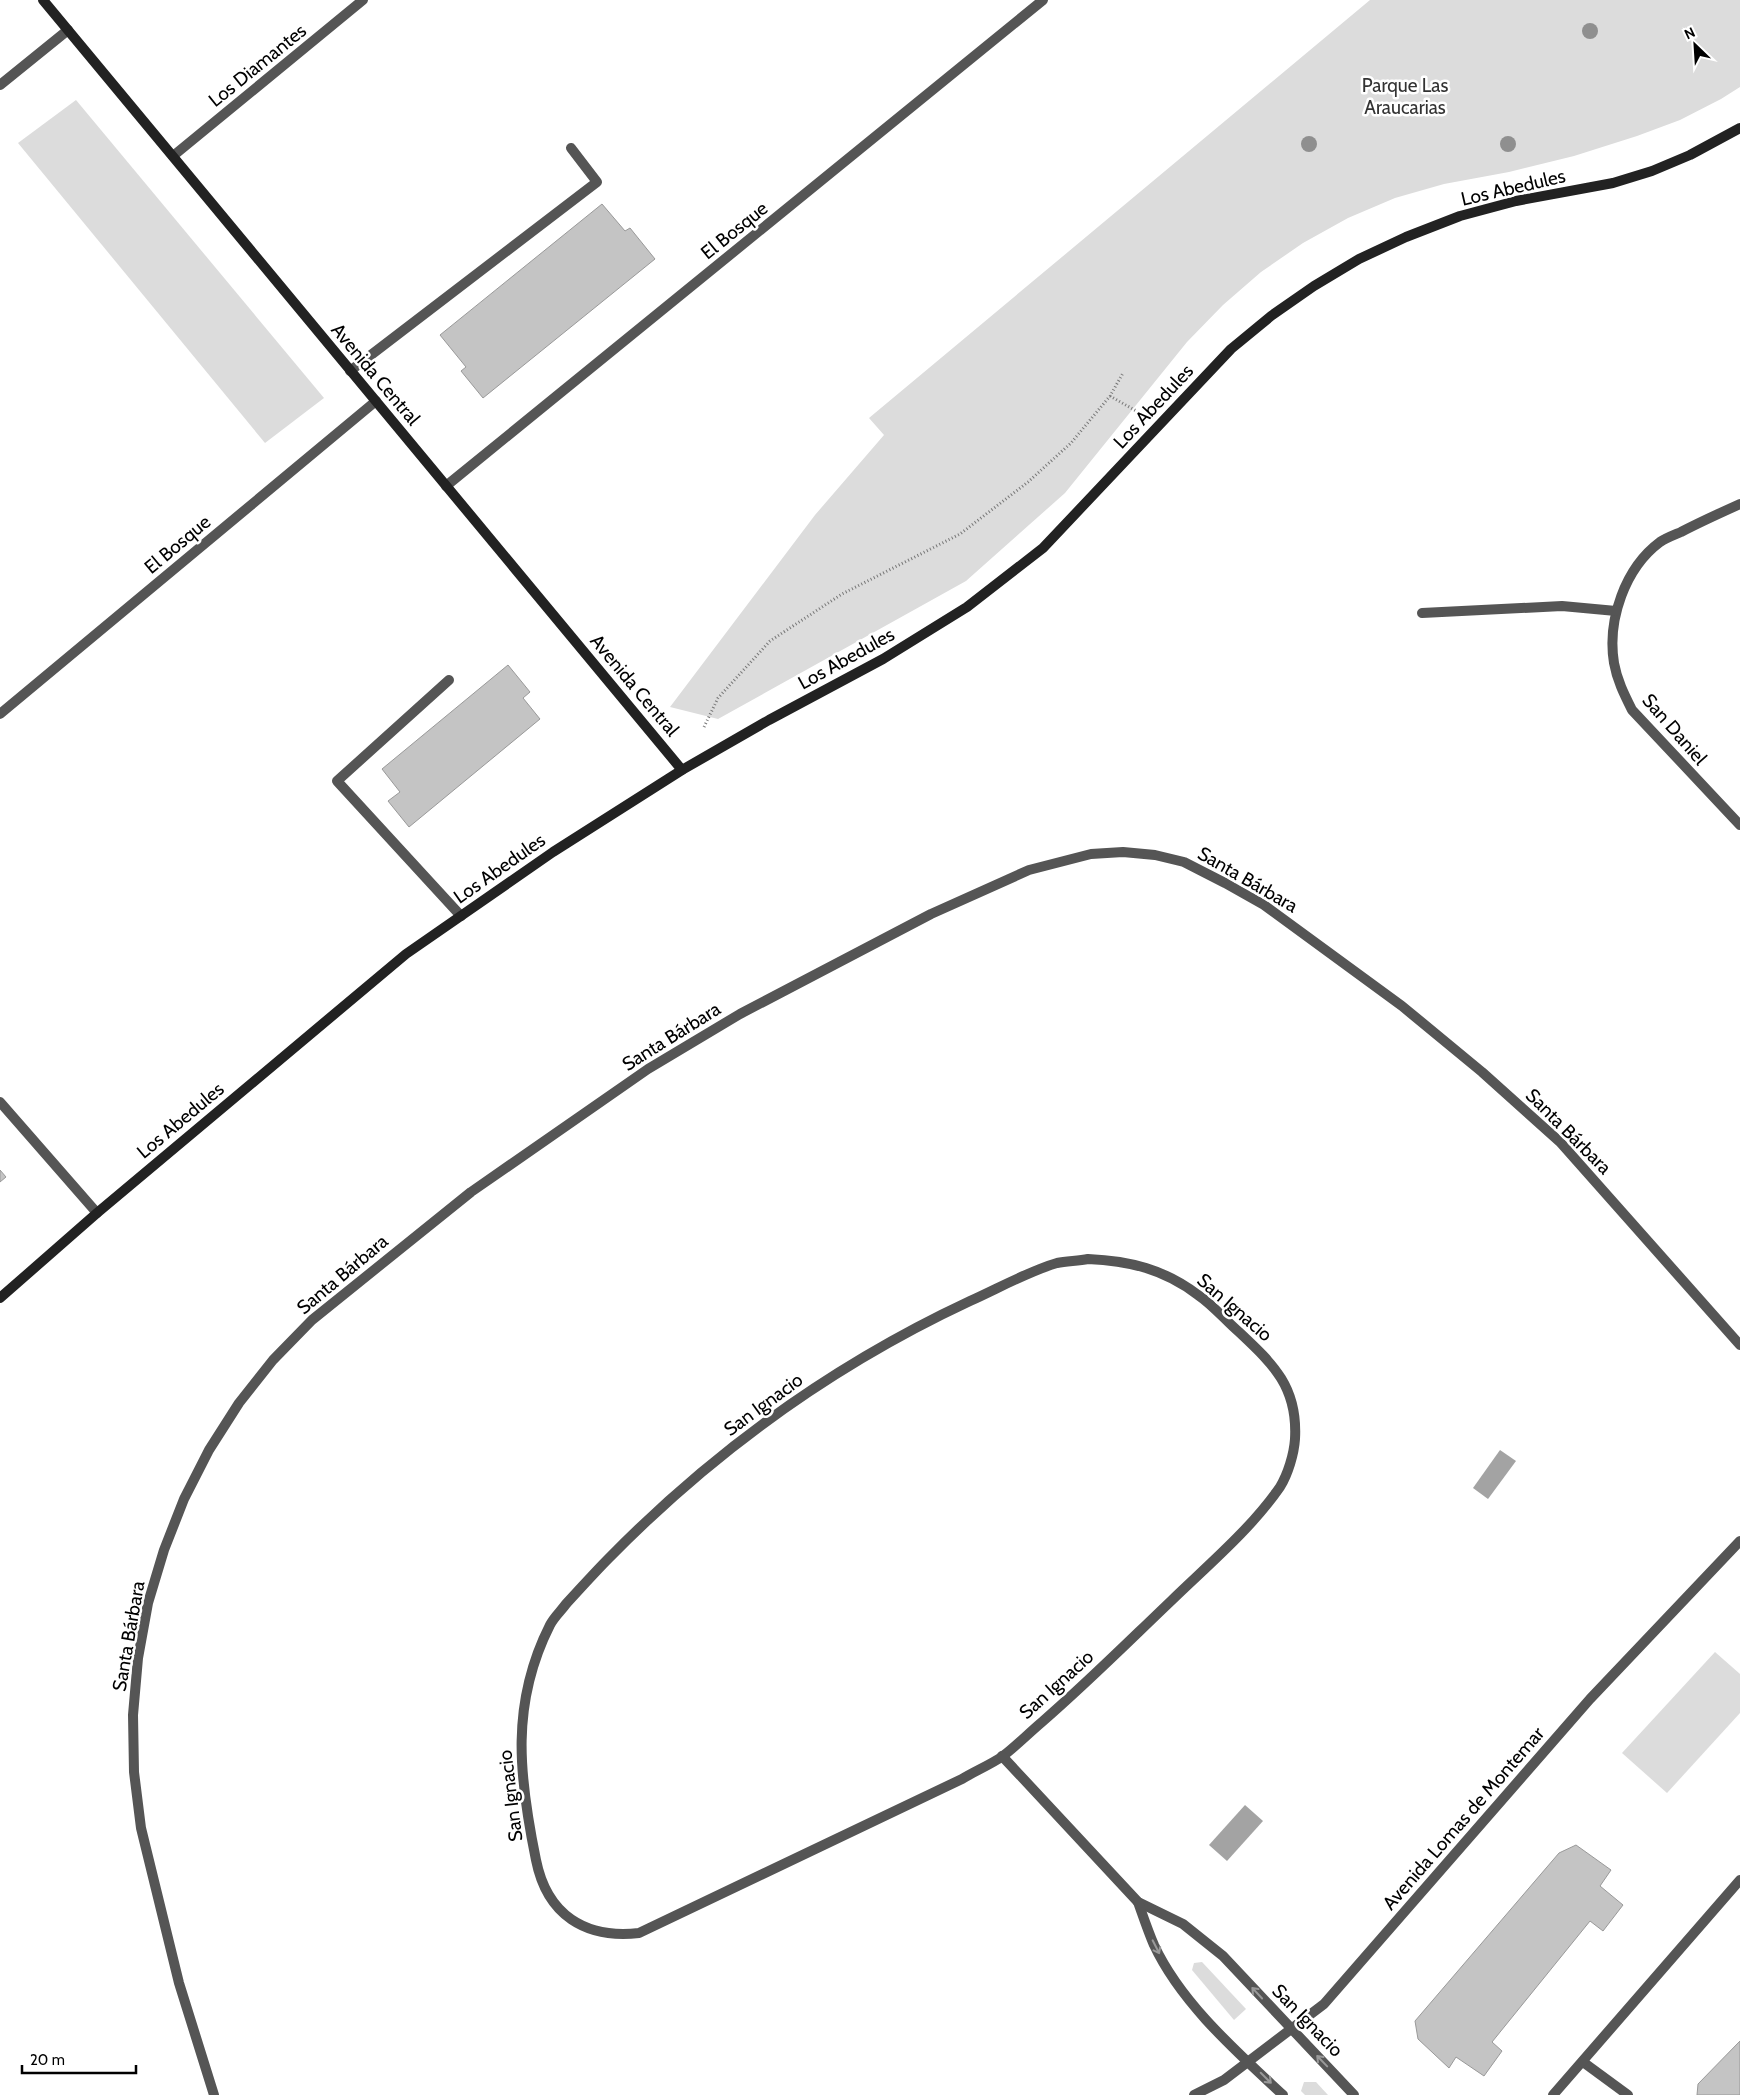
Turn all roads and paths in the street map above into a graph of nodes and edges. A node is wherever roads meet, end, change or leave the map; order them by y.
1 (43, 0) edge
2 (363, 0) edge
3 (1043, 0) edge
4 (68, 30) junction
5 (0, 85) edge
6 (1740, 128) edge
7 (571, 148) dead end
8 (173, 156) junction
9 (350, 370) junction
10 (1123, 372) dead end
11 (376, 401) junction
12 (446, 486) junction
13 (1740, 504) edge
14 (1616, 611) junction
15 (1422, 613) dead end
16 (449, 680) dead end
17 (0, 714) edge
18 (702, 730) dead end
19 (682, 770) junction
20 (1740, 824) edge
21 (461, 916) junction
22 (0, 1102) edge
23 (97, 1213) junction
24 (0, 1298) edge
25 (1740, 1345) edge
26 (1740, 1541) edge
27 (1002, 1756) junction
28 (1740, 1880) edge
29 (1138, 1902) junction
30 (1290, 2028) junction
31 (1248, 2061) junction
32 (1583, 2062) junction
33 (214, 2095) edge
34 (1194, 2095) edge
35 (1283, 2095) edge
36 (1354, 2095) edge
37 (1553, 2095) edge
38 (1628, 2095) edge

1 - 4 street, Avenida Central
2 - 8 street, Los Diamantes
3 - 12 street, El Bosque
4 - 5 street
4 - 8 street, Avenida Central
6 - 19 street, Los Abedules
7 - 9 street
8 - 9 street, Avenida Central
9 - 11 street, Avenida Central
10 - 18 path
11 - 12 street, Avenida Central
11 - 17 street, El Bosque
12 - 19 street, Avenida Central
13 - 14 street, San Daniel
14 - 15 street
14 - 20 street, San Daniel
16 - 21 street
19 - 21 street, Los Abedules
21 - 23 street, Los Abedules
22 - 23 street
23 - 24 street, Los Abedules
25 - 33 street, Santa Bárbara
26 - 30 street, Avenida Lomas de Montemar
27 - 27 street, San Ignacio
27 - 29 street, San Ignacio
28 - 32 street
30 -> 29 street, San Ignacio
29 -> 31 street, San Ignacio
30 - 31 street, Avenida Lomas de Montemar
36 -> 30 street, San Ignacio
31 - 34 street, Avenida Lomas de Montemar
31 -> 35 street, San Ignacio
32 - 37 street
32 - 38 street

